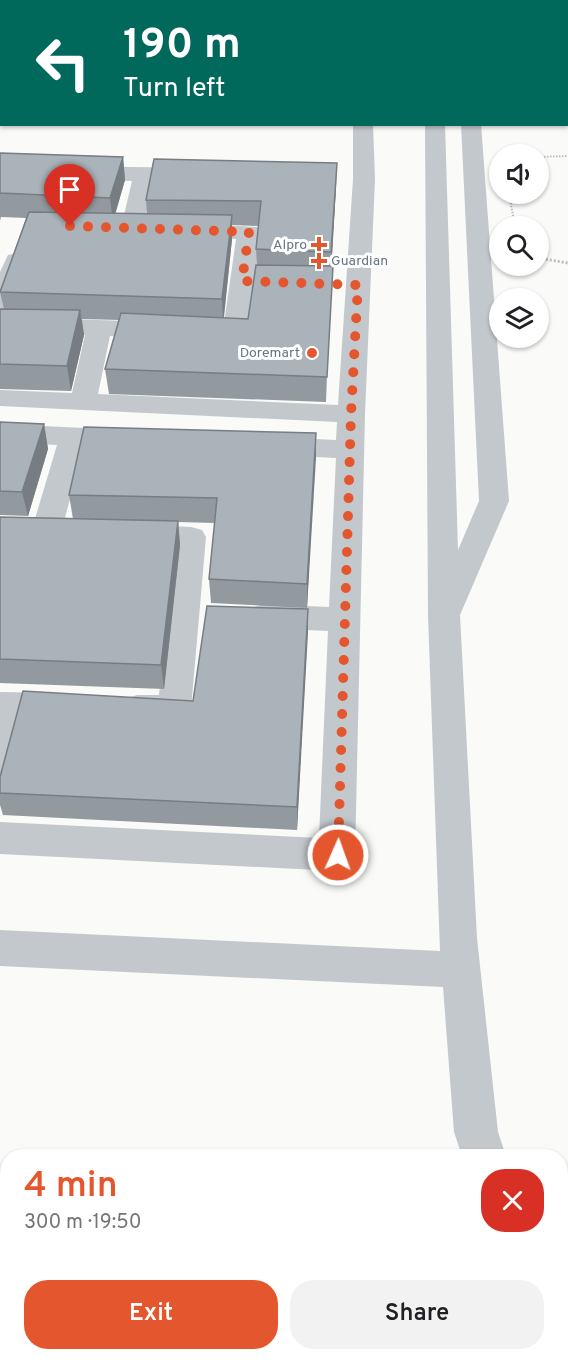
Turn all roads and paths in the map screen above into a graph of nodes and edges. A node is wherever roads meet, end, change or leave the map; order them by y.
1 (363, 126) edge
2 (435, 126) edge
3 (471, 126) edge
4 (568, 156) edge
5 (549, 157) edge
6 (0, 172) edge
7 (146, 174) junction
8 (214, 176) edge
9 (25, 234) edge
10 (549, 260) edge
11 (568, 263) edge
12 (6, 272) edge
13 (0, 306) edge
14 (0, 325) edge
15 (99, 328) junction
16 (0, 399) edge
17 (83, 402) junction
18 (351, 414) junction
19 (0, 433) edge
20 (74, 436) junction
21 (154, 440) edge
22 (247, 445) edge
23 (351, 450) junction
24 (47, 529) edge
25 (103, 532) edge
26 (207, 613) junction
27 (444, 615) junction
28 (345, 620) junction
29 (7, 705) edge
30 (0, 765) edge
31 (0, 838) edge
32 (0, 948) edge
33 (461, 970) junction
34 (482, 1149) edge

1 - 18 street
2 - 27 street
3 - 27 street
4 - 5 path
6 - 7 street
7 - 8 street
7 - 15 street
9 - 12 street
10 - 11 path
12 - 13 street
14 - 15 street
15 - 17 street
16 - 17 street
17 - 18 street
18 - 23 street
19 - 20 street
20 - 21 street
20 - 24 street
22 - 23 street
23 - 28 street
25 - 26 street
26 - 28 street
26 - 29 street
27 - 33 street
28 - 31 street
29 - 30 street
32 - 33 street
33 - 34 street

